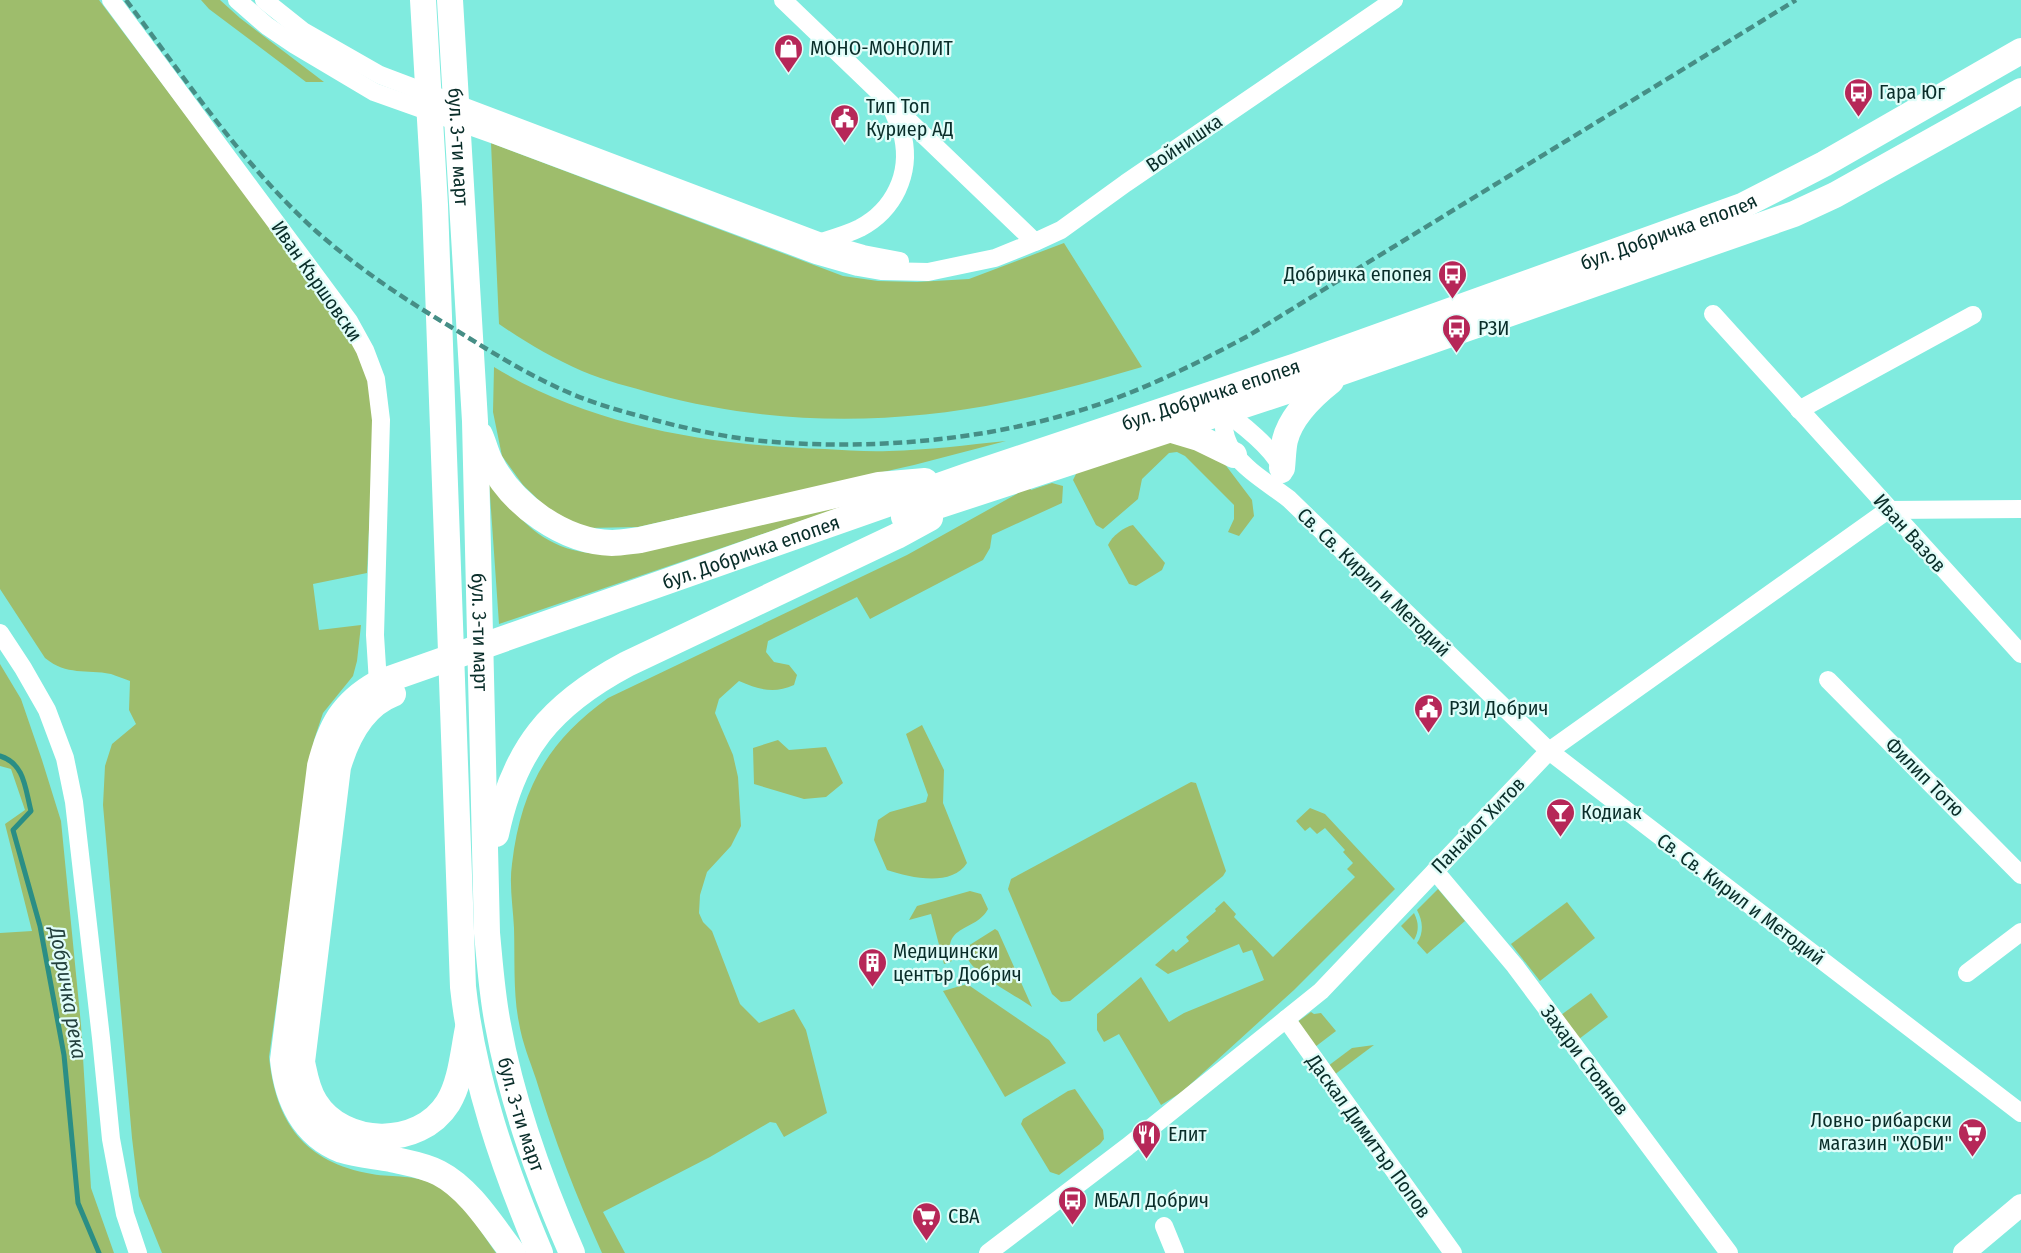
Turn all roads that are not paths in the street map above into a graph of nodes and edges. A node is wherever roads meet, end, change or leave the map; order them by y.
1 (111, 0) edge
2 (237, 0) edge
3 (264, 0) edge
4 (423, 0) edge
5 (450, 0) edge
6 (783, 0) edge
7 (1394, 0) edge
8 (2021, 51) edge
9 (2021, 91) edge
10 (890, 104) junction
11 (497, 127) junction
12 (821, 242) junction
13 (1035, 242) junction
14 (965, 264) junction
15 (1713, 314) dead end
16 (1973, 315) dead end
17 (1341, 372) junction
18 (1228, 400) junction
19 (1799, 410) junction
20 (475, 421) junction
21 (1169, 429) junction
22 (1234, 455) junction
23 (1282, 468) junction
24 (970, 485) junction
25 (1288, 499) junction
26 (2021, 509) edge
27 (1888, 510) junction
28 (0, 633) edge
29 (2021, 654) edge
30 (1828, 680) dead end
31 (392, 686) junction
32 (1549, 751) junction
33 (1435, 871) junction
34 (2021, 875) edge
35 (487, 876) junction
36 (2021, 932) edge
37 (1967, 973) dead end
38 (1286, 1019) junction
39 (468, 1028) junction
40 (2021, 1113) edge
41 (2021, 1205) edge
42 (1164, 1226) dead end
43 (138, 1253) edge
44 (513, 1253) edge
45 (540, 1253) edge
46 (572, 1253) edge
47 (988, 1253) edge
48 (1175, 1253) edge
49 (1453, 1253) edge
50 (1730, 1253) edge
51 (1965, 1253) edge

1 - 31 street, Иван Кършовски
2 - 11 street
3 - 11 street
4 - 39 main road, бул. 3-ти март
5 - 20 main road, бул. 3-ти март
6 - 10 street
7 - 13 street, Войнишка
8 - 18 main road, бул. Добричка епопея
9 - 17 main road, бул. Добричка епопея
10 - 12 street
10 - 13 street
11 - 12 street
11 - 14 street
12 - 14 street
13 - 14 street, Войнишка
15 - 19 street, Иван Вазов
16 - 19 street
17 - 18 main road, бул. Добричка епопея
17 - 23 main road
18 - 21 main road, бул. Добричка епопея
18 - 22 street
18 - 23 street
18 - 24 main road, бул. Добричка епопея
19 - 27 street, Иван Вазов
20 - 24 main road
20 - 35 main road, бул. 3-ти март
21 - 22 main road
21 - 24 main road, бул. Добричка епопея
22 - 25 street, Св. Св. Кирил и Методий
23 - 25 street
24 - 31 main road, бул. Добричка епопея
24 - 35 main road
25 - 32 street, Св. Св. Кирил и Методий
26 - 27 street
27 - 29 street, Иван Вазов
27 - 32 street, Панайот Хитов
28 - 43 street
30 - 34 street, Филип Тотю
31 - 39 main road
31 - 44 main road
32 - 33 street, Панайот Хитов
32 - 40 street, Св. Св. Кирил и Методий
33 - 38 street, Панайот Хитов
33 - 50 street, Захари Стоянов
35 - 46 main road, бул. 3-ти март
36 - 37 street
38 - 47 street, Панайот Хитов
38 - 49 street, Даскал Димитър Попов
39 - 45 main road, бул. 3-ти март
41 - 51 street
42 - 48 street

